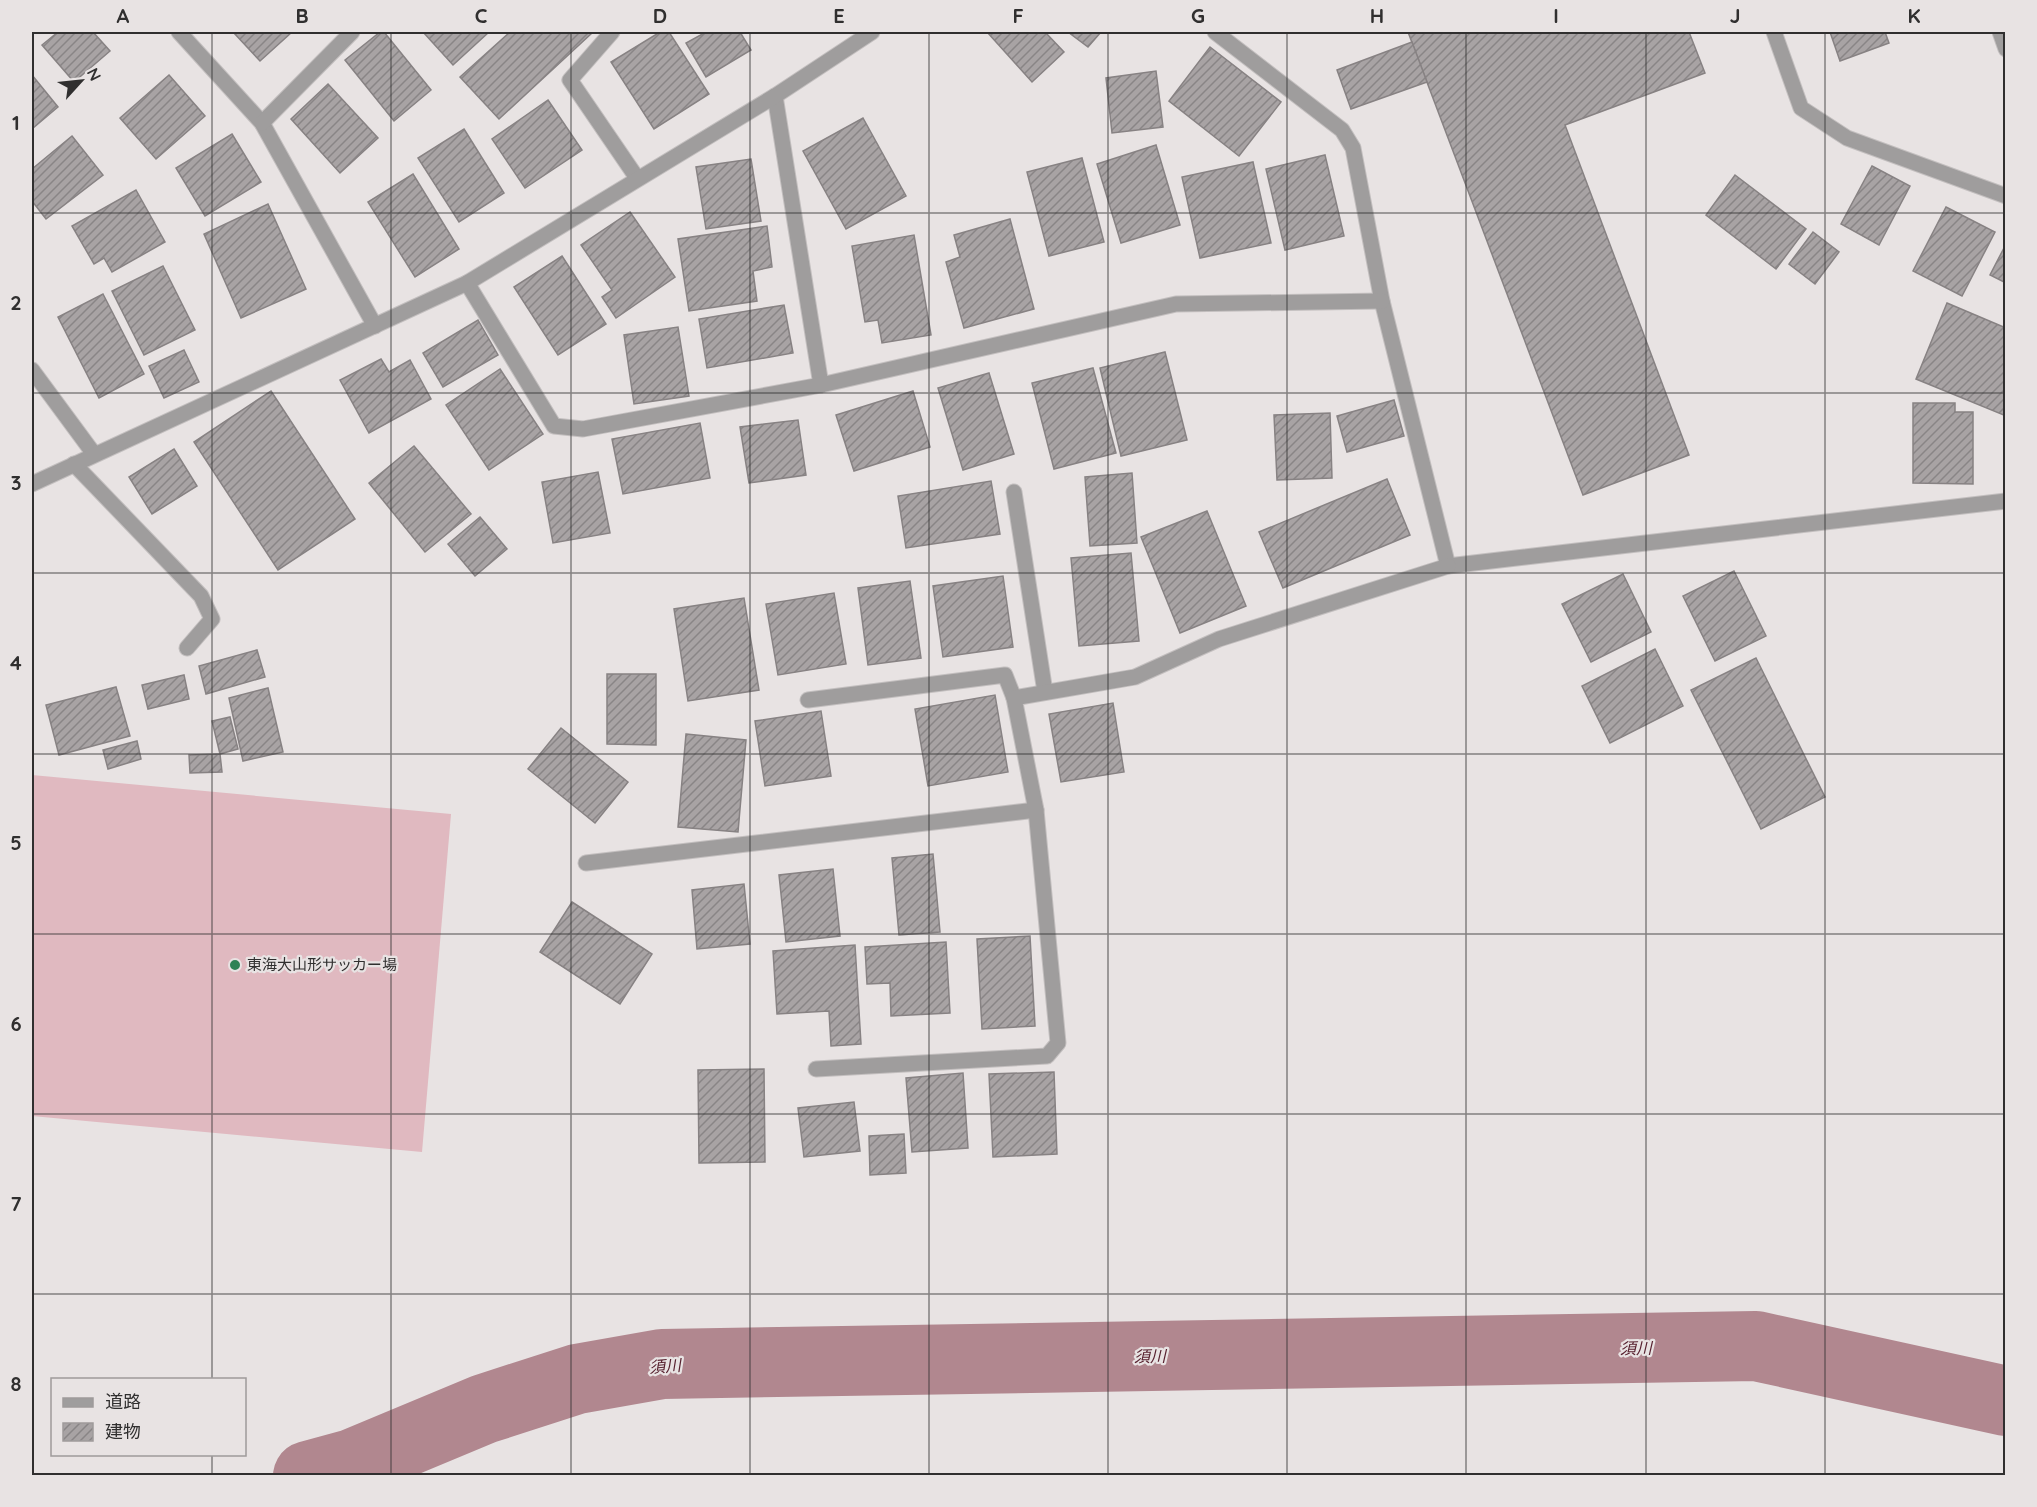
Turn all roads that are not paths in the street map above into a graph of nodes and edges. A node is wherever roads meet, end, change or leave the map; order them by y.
1 (179, 32) edge
2 (352, 32) edge
3 (612, 32) edge
4 (872, 32) edge
5 (1215, 32) edge
6 (1774, 32) edge
7 (2000, 32) edge
8 (2006, 49) edge
9 (775, 96) junction
10 (262, 123) junction
11 (638, 178) junction
12 (2006, 196) edge
13 (467, 283) junction
14 (1382, 301) junction
15 (375, 326) junction
16 (32, 370) edge
17 (822, 386) junction
18 (94, 454) junction
19 (74, 464) junction
20 (32, 484) edge
21 (1014, 492) dead end
22 (2006, 501) edge
23 (1448, 566) junction
24 (187, 648) dead end
25 (1045, 692) junction
26 (1014, 698) junction
27 (808, 700) dead end
28 (1036, 810) junction
29 (586, 862) dead end
30 (816, 1069) dead end

1 - 10 street
2 - 10 street
3 - 11 street
4 - 9 street
5 - 14 street
6 - 12 street
7 - 8 street
9 - 11 street
9 - 17 street
10 - 15 street
11 - 13 street
13 - 15 street
13 - 17 street
14 - 17 street
14 - 23 street
15 - 18 street
16 - 18 street
18 - 19 street
19 - 20 street
19 - 24 street
21 - 25 street
22 - 23 street
23 - 25 street
25 - 26 street
26 - 27 street
26 - 28 street
28 - 29 street
28 - 30 street

